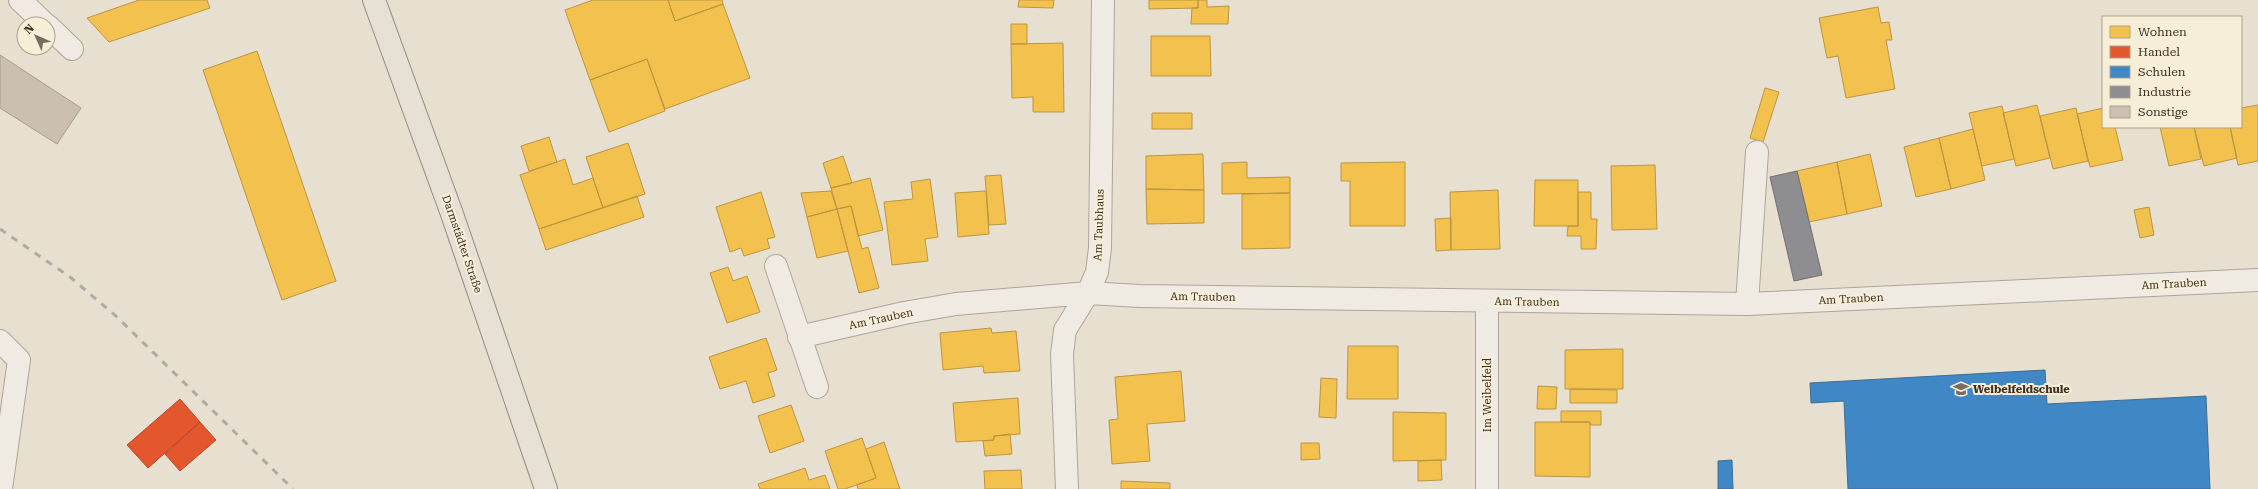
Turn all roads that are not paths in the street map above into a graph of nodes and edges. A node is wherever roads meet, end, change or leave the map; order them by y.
1 (20, 0) edge
2 (374, 0) edge
3 (1103, 0) edge
4 (37, 16) edge
5 (56, 34) edge
6 (72, 49) dead end
7 (1757, 152) dead end
8 (776, 266) dead end
9 (2258, 280) edge
10 (1088, 293) junction
11 (1487, 302) junction
12 (1747, 304) junction
13 (799, 337) junction
14 (0, 341) edge
15 (817, 387) dead end
16 (1, 489) edge
17 (546, 489) edge
18 (1067, 489) edge
19 (1487, 489) edge

1 - 4 street
2 - 17 main road, Darmstädter Straße
3 - 10 street, Am Taubhaus
5 - 6 street
7 - 12 street
8 - 13 street
9 - 12 street, Am Trauben
10 - 11 street, Am Trauben
10 - 13 street, Am Trauben
10 - 18 street, Am Taubhaus
11 - 12 street, Am Trauben
11 - 19 street, Im Weibelfeld
13 - 15 street
14 - 16 street

